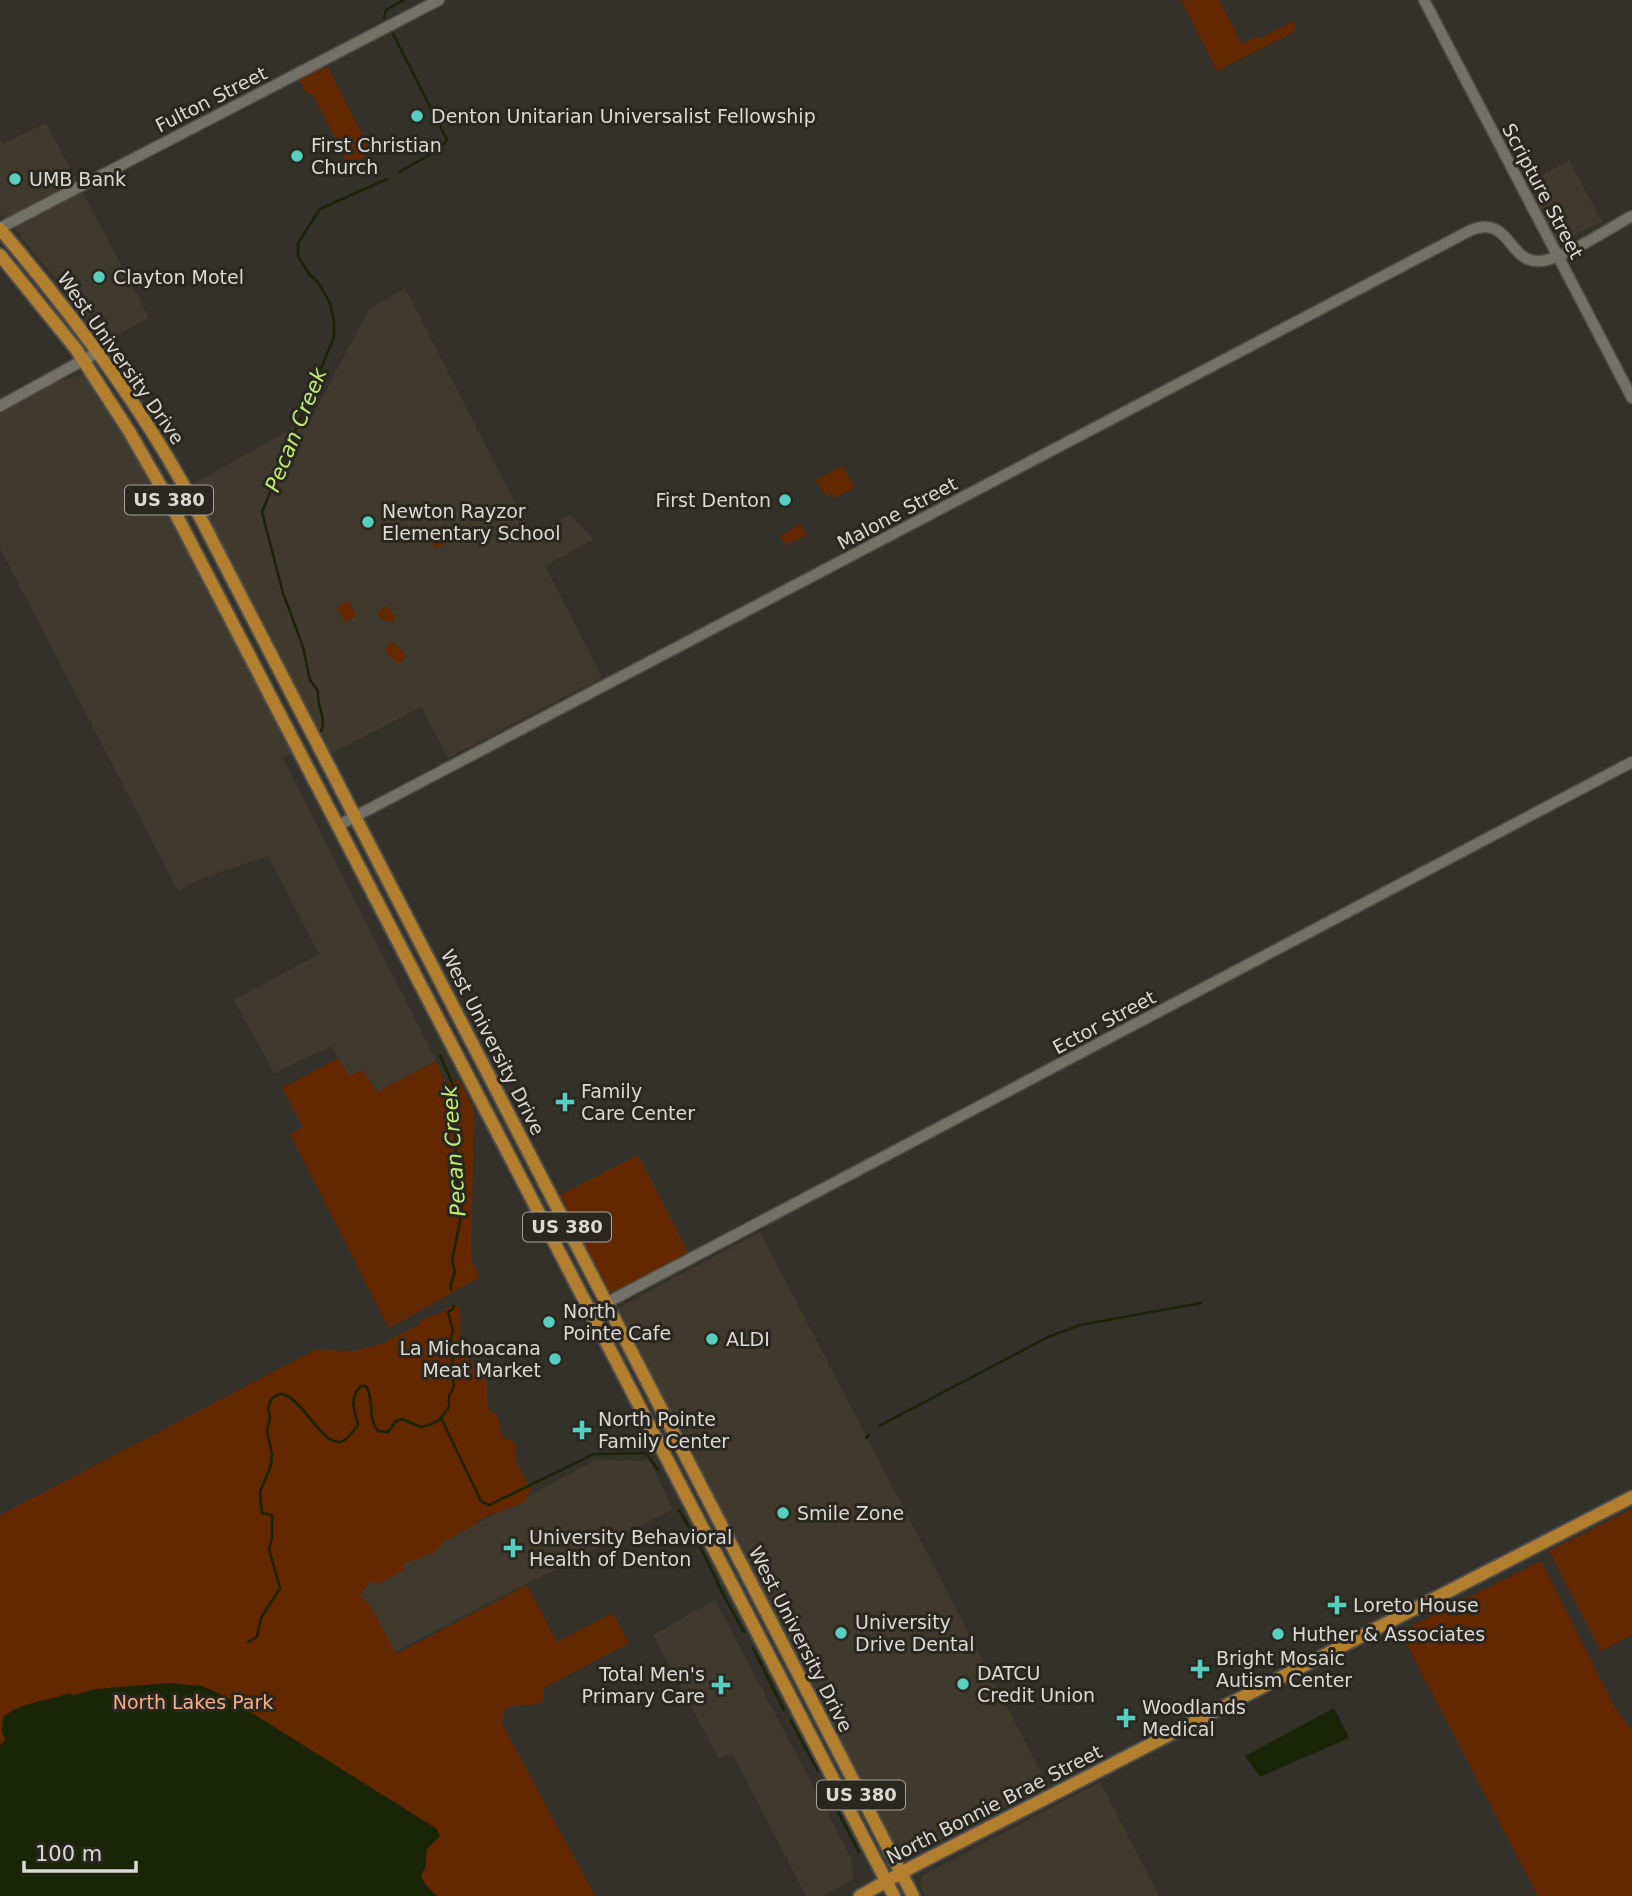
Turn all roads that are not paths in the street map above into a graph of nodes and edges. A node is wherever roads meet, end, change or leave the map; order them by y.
1 (439, 0) edge
2 (1424, 0) edge
3 (1632, 216) edge
4 (0, 229) edge
5 (0, 255) edge
6 (1557, 257) junction
7 (98, 352) junction
8 (84, 361) junction
9 (1632, 398) edge
10 (0, 406) edge
11 (1632, 762) edge
12 (355, 816) junction
13 (339, 825) junction
14 (606, 1303) junction
15 (591, 1311) junction
16 (1632, 1497) edge
17 (772, 1626) junction
18 (758, 1634) junction
19 (901, 1872) junction
20 (887, 1881) junction
21 (860, 1896) edge
22 (894, 1896) edge
23 (914, 1896) edge

1 - 4 street, Fulton Street
2 - 6 street, Scripture Street
3 - 6 street
4 - 7 main road, West University Drive / US 380
5 - 8 main road, West University Drive / US 380
6 - 9 street, Scripture Street
6 - 12 street, Malone Street
7 - 8 street
7 - 12 main road, West University Drive / US 380
8 - 10 street
8 - 13 main road, West University Drive / US 380
11 - 14 street, Ector Street
12 - 13 street, Malone Street
12 - 14 main road, West University Drive / US 380
13 - 15 main road, West University Drive / US 380
14 - 15 street, Ector Street
14 - 17 main road, West University Drive / US 380
15 - 18 main road, West University Drive / US 380
16 - 19 main road, North Bonnie Brae Street
17 - 18 main road
17 - 19 main road, West University Drive / US 380
18 - 20 main road, West University Drive / US 380
19 - 20 main road, North Bonnie Brae Street
19 - 23 main road, West University Drive / US 380
20 - 21 main road, North Bonnie Brae Street
20 - 22 main road, West University Drive / US 380

